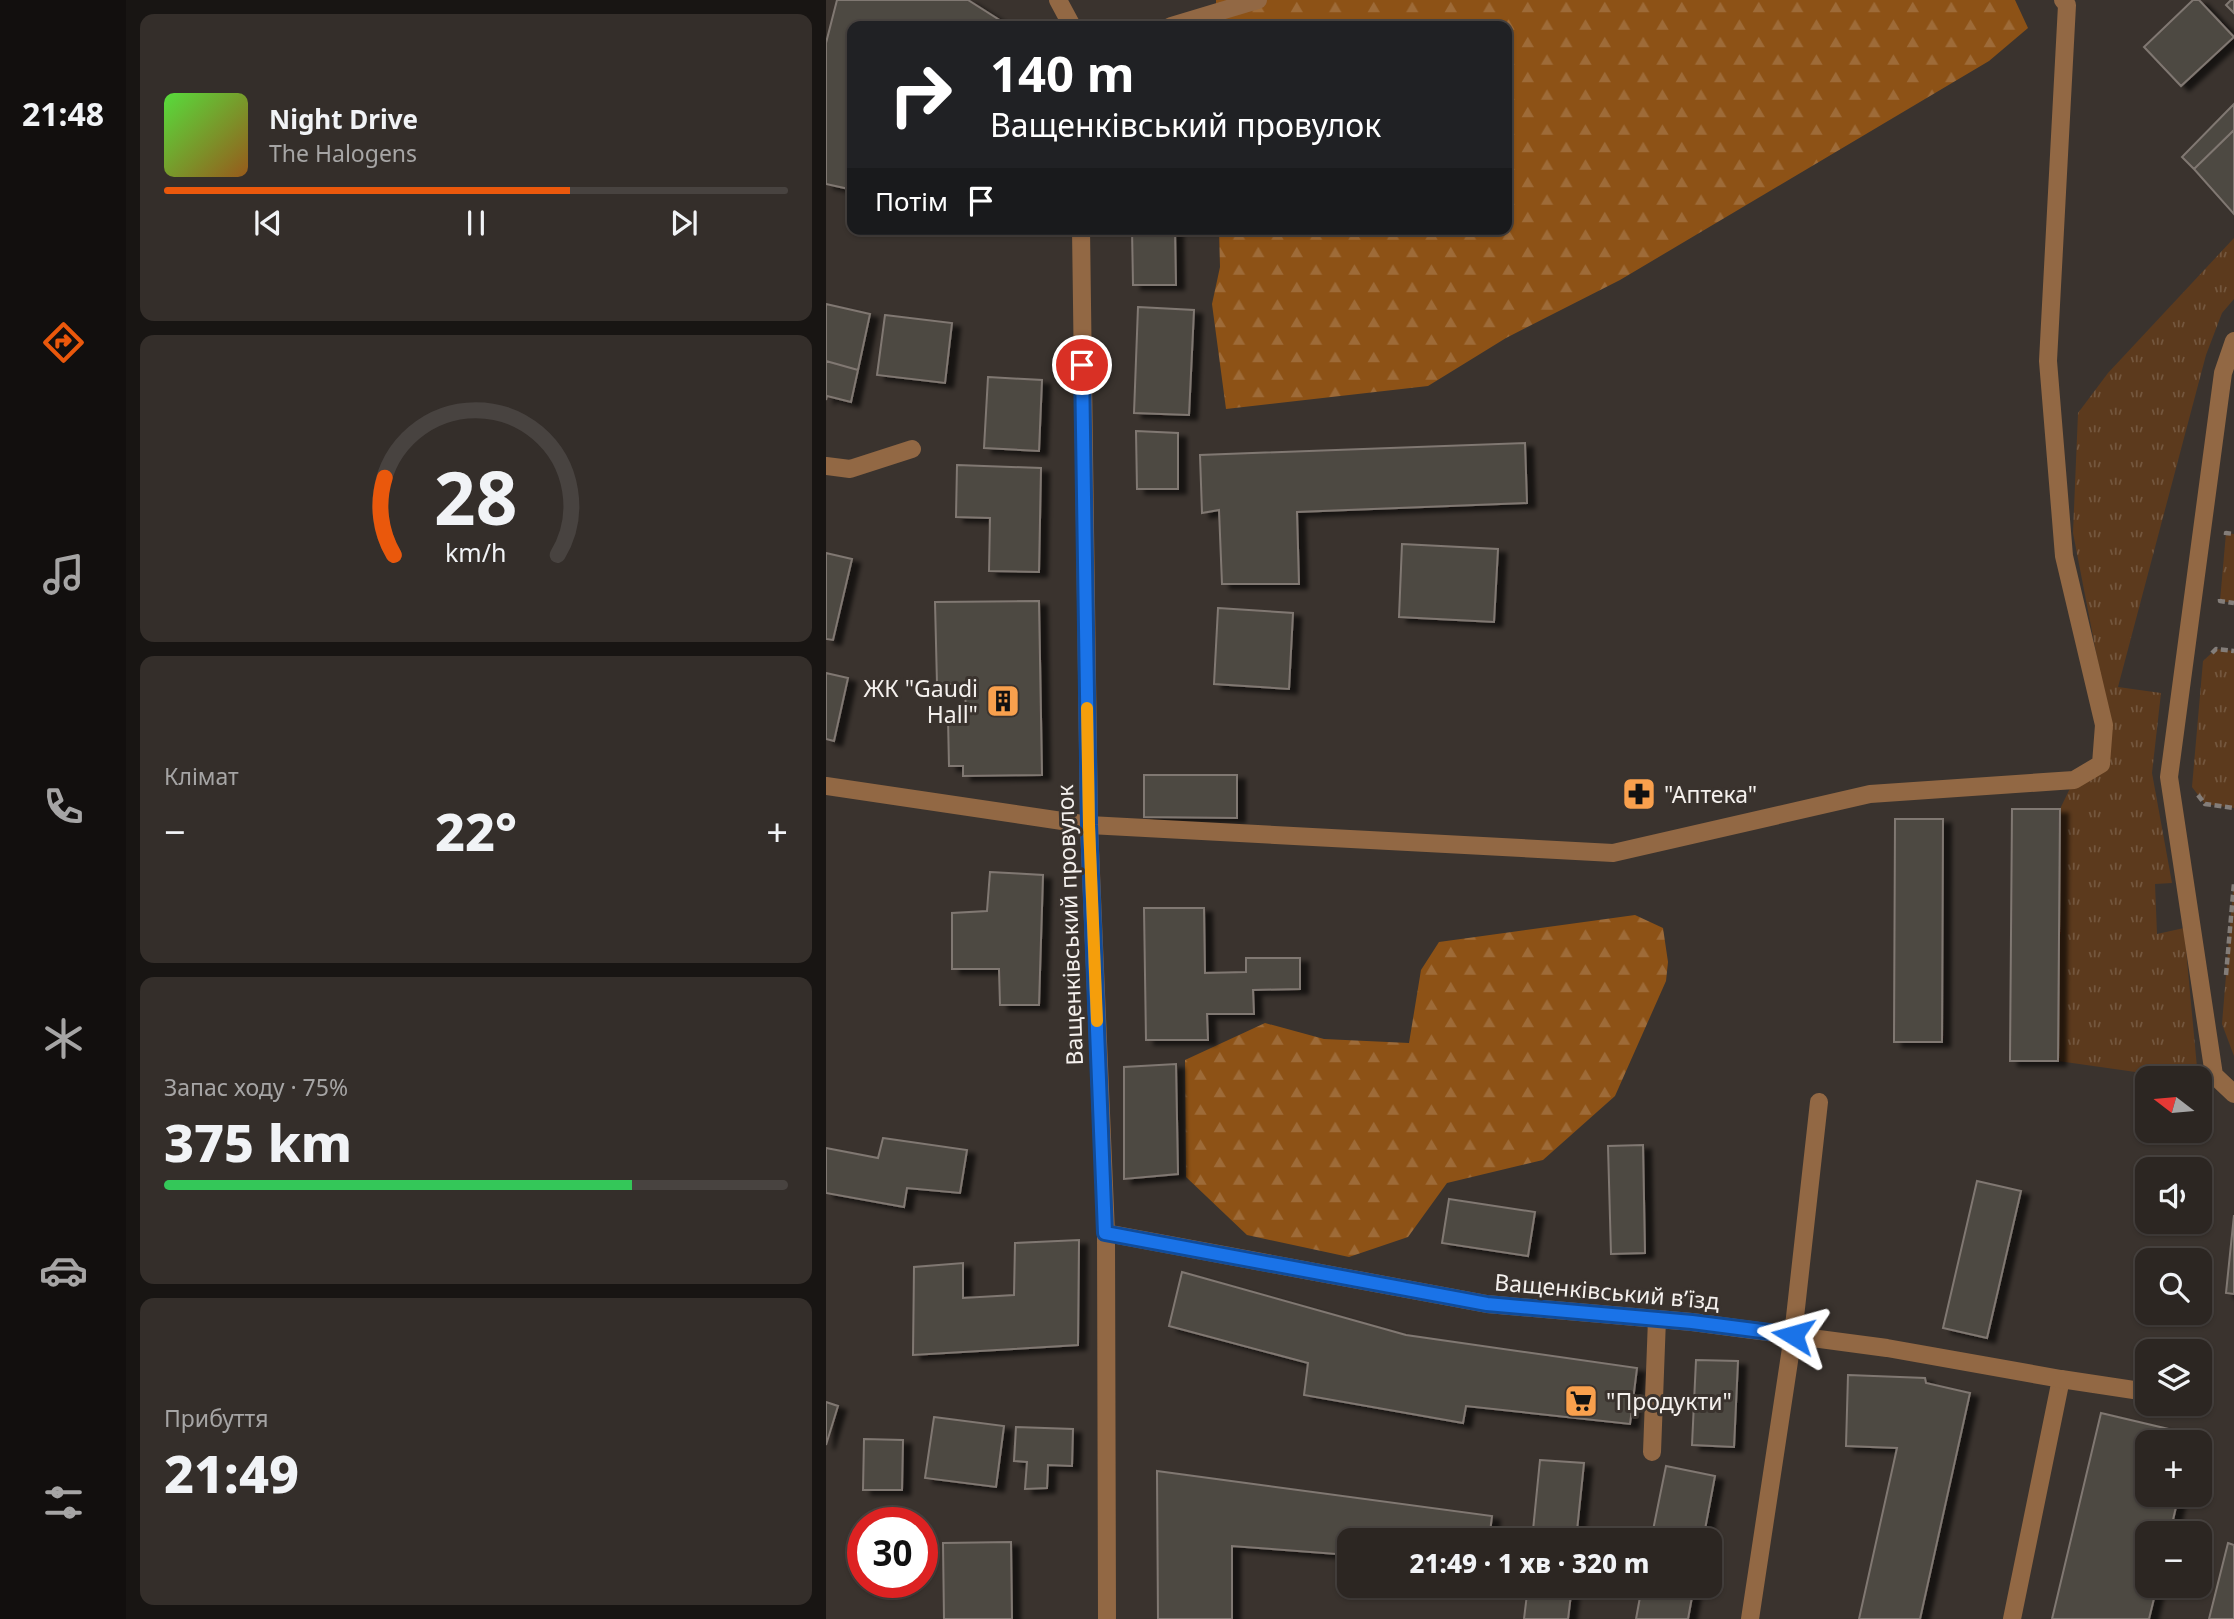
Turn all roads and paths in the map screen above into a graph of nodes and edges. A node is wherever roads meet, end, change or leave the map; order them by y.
1 (1058, 0) edge
2 (1258, 0) edge
3 (2063, 0) edge
4 (1069, 21) edge
5 (1188, 21) edge
6 (1081, 235) edge
7 (2234, 341) edge
8 (912, 449) dead end
9 (826, 466) edge
10 (2234, 651) edge
11 (2210, 655) dead end
12 (826, 786) edge
13 (2192, 787) dead end
14 (2234, 808) edge
15 (1089, 825) junction
16 (2234, 883) edge
17 (2225, 984) dead end
18 (2234, 1094) edge
19 (1819, 1102) dead end
20 (1105, 1233) junction
21 (1657, 1319) junction
22 (1793, 1335) junction
23 (2061, 1379) junction
24 (2135, 1390) edge
25 (1652, 1452) dead end
26 (1107, 1619) edge
27 (1750, 1619) edge
28 (2012, 1619) edge

1 - 4 street
2 - 5 street
3 - 15 street
6 - 15 street, Ващенківський провулок
7 - 18 street
8 - 9 street
10 - 11 path
12 - 15 street
13 - 14 path
15 - 20 street, Ващенківський провулок
16 - 17 path
19 - 22 street
20 - 21 street, Ващенківський в’їзд
20 - 26 street, Ващенківський провулок
21 - 22 street, Ващенківський в’їзд
21 - 25 street
22 - 23 street, Ващенківський в’їзд
22 - 27 street
23 - 24 street, Ващенківський в’їзд
23 - 28 street

